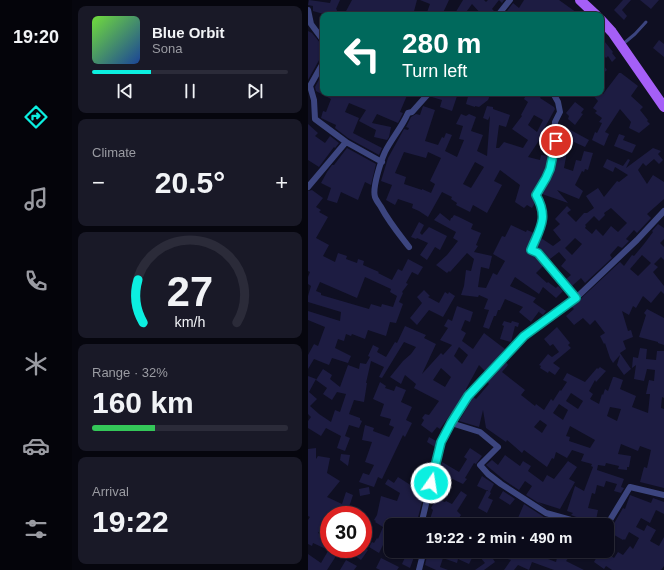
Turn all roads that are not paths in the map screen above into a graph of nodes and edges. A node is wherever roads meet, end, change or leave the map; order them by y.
1 (510, 0) edge
2 (580, 0) edge
3 (308, 10) edge
4 (500, 12) edge
5 (591, 12) edge
6 (646, 22) dead end
7 (604, 23) edge
8 (320, 36) edge
9 (621, 46) junction
10 (320, 68) edge
11 (426, 96) edge
12 (555, 96) edge
13 (664, 107) edge
14 (346, 142) junction
15 (382, 162) junction
16 (308, 187) edge
17 (663, 214) edge
18 (409, 247) dead end
19 (576, 298) junction
20 (451, 423) junction
21 (664, 495) edge
22 (424, 518) edge
23 (564, 518) edge
24 (611, 518) edge
25 (422, 558) edge
26 (419, 570) edge

1 - 4 street
2 - 5 main road
3 - 8 street
6 - 9 lane
7 - 9 main road
9 - 13 main road
10 - 14 street
11 - 15 street
12 - 19 street
14 - 15 street
14 - 16 street
15 - 18 street
17 - 19 street
19 - 20 street
20 - 22 street
20 - 23 street
21 - 24 street
25 - 26 street

